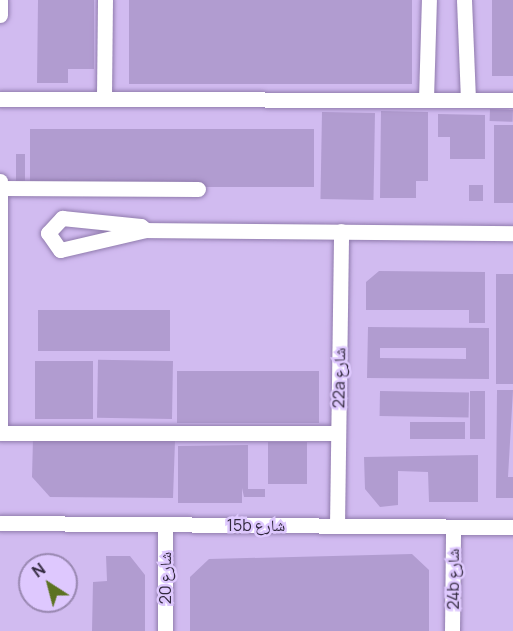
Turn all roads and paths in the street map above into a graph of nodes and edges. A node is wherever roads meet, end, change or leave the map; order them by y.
1 (0, 0) edge
2 (105, 0) edge
3 (429, 0) edge
4 (464, 0) edge
5 (0, 15) edge
6 (104, 95) junction
7 (0, 99) edge
8 (426, 99) junction
9 (468, 99) junction
10 (513, 100) edge
11 (0, 181) edge
12 (1, 188) edge
13 (198, 189) dead end
14 (1, 229) edge
15 (146, 231) junction
16 (341, 231) junction
17 (513, 233) edge
18 (1, 356) edge
19 (0, 432) edge
20 (339, 433) junction
21 (0, 523) edge
22 (165, 524) junction
23 (337, 525) junction
24 (453, 527) junction
25 (513, 527) edge
26 (165, 631) edge
27 (452, 631) edge

1 - 5 street
2 - 6 street
3 - 8 street
4 - 9 street
6 - 7 street
6 - 8 street
8 - 9 street
9 - 10 street
11 - 12 street
12 - 13 street
12 - 14 street
14 - 18 street
15 - 15 street
15 - 16 street
16 - 17 street
16 - 20 street, 22a شارع
18 - 19 street
19 - 20 street
20 - 23 street, 22a شارع
21 - 22 street, 15b شارع
22 - 23 street, 15b شارع
22 - 26 street, شارع 20
23 - 24 street, 15b شارع
24 - 25 street, 15b شارع
24 - 27 street, 24b شارع

